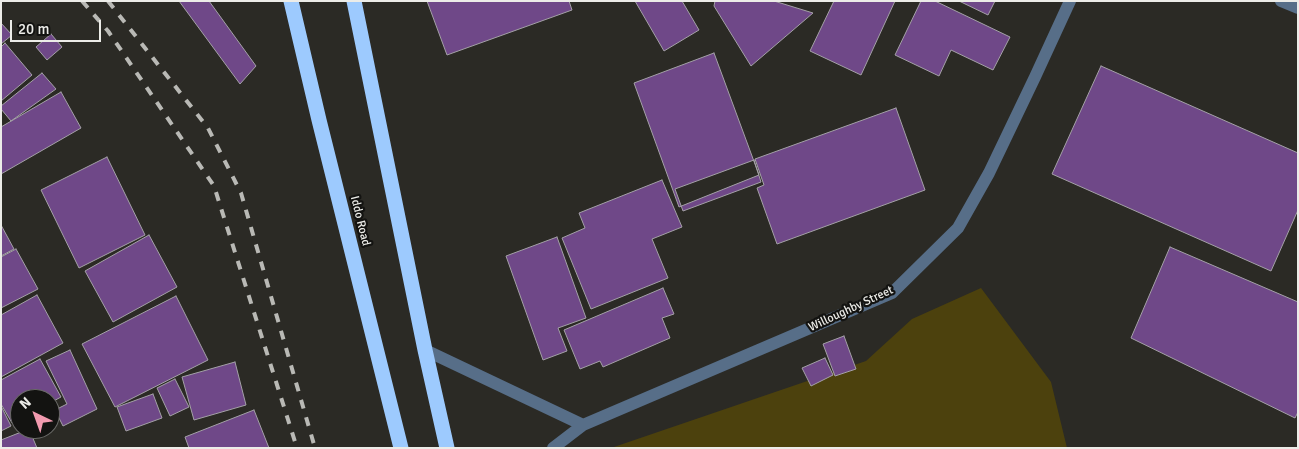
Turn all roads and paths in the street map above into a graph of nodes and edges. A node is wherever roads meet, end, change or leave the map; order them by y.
1 (291, 1) edge
2 (354, 1) edge
3 (1070, 1) edge
4 (1281, 1) edge
5 (1298, 8) edge
6 (425, 350) junction
7 (582, 425) junction
8 (401, 448) edge
9 (447, 448) edge
10 (553, 448) edge

1 - 8 highway, Iddo Road
2 - 6 highway
3 - 7 street, Willoughby Street
4 - 5 street
6 - 7 street
6 - 9 highway
7 - 10 street, Willoughby Street

